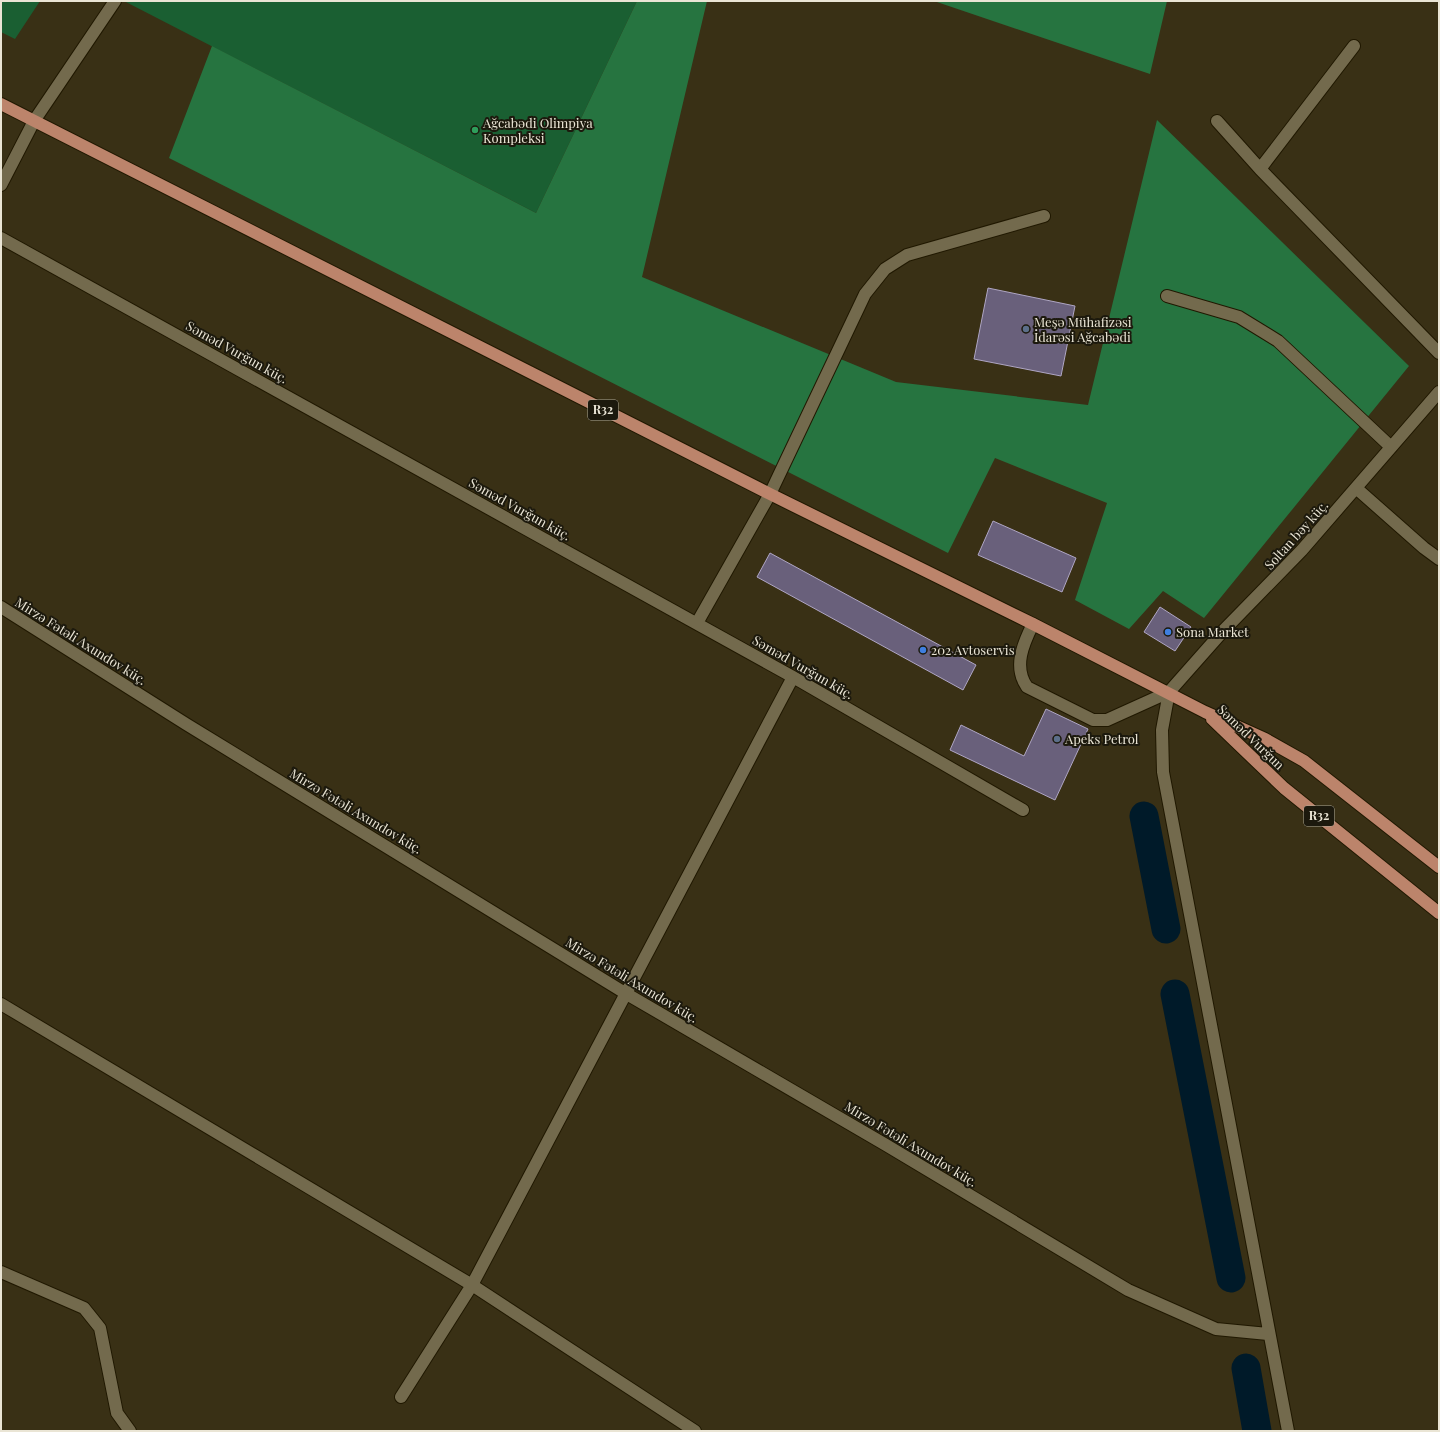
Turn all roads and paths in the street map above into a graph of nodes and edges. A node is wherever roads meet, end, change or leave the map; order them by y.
1 (115, 1) edge
2 (1354, 46) dead end
3 (1, 104) edge
4 (1217, 121) dead end
5 (34, 122) junction
6 (1260, 169) junction
7 (1, 185) edge
8 (1044, 216) dead end
9 (1, 238) edge
10 (1167, 296) dead end
11 (1439, 353) edge
12 (1439, 392) edge
13 (1391, 448) junction
14 (1356, 488) junction
15 (770, 494) junction
16 (1439, 559) edge
17 (1, 607) edge
18 (697, 623) junction
19 (1033, 624) junction
20 (793, 677) junction
21 (1169, 692) junction
22 (1205, 712) junction
23 (1023, 810) dead end
24 (1439, 867) edge
25 (1439, 913) edge
26 (625, 993) junction
27 (1, 1004) edge
28 (1, 1272) edge
29 (472, 1285) junction
30 (1268, 1334) junction
31 (401, 1397) dead end
32 (130, 1431) edge
33 (695, 1431) edge
34 (1288, 1431) edge

1 - 5 street
2 - 6 street
3 - 5 main road, R32
4 - 6 street
5 - 7 street
5 - 15 main road, R32
6 - 11 street
8 - 15 street
9 - 18 street, Səməd Vurğun küç.
10 - 13 street
12 - 13 street, Soltan bəy küç.
13 - 14 street, Soltan bəy küç.
14 - 16 street
14 - 21 street, Soltan bəy küç.
15 - 18 street
15 - 19 main road, R32
17 - 26 street, Mirzə Fətəli Axundov küç.
18 - 20 street, Səməd Vurğun küç.
19 - 21 main road, R32
19 - 21 street
20 - 23 street, Səməd Vurğun küç.
20 - 26 street
21 - 22 main road, R32
21 - 30 street
22 - 24 main road, Səməd Vurğun / R32
22 - 25 main road, Səməd Vurğun / R32
26 - 29 street
26 - 30 street, Mirzə Fətəli Axundov küç.
27 - 29 street
28 - 32 street
29 - 31 street
29 - 33 street
30 - 34 street

